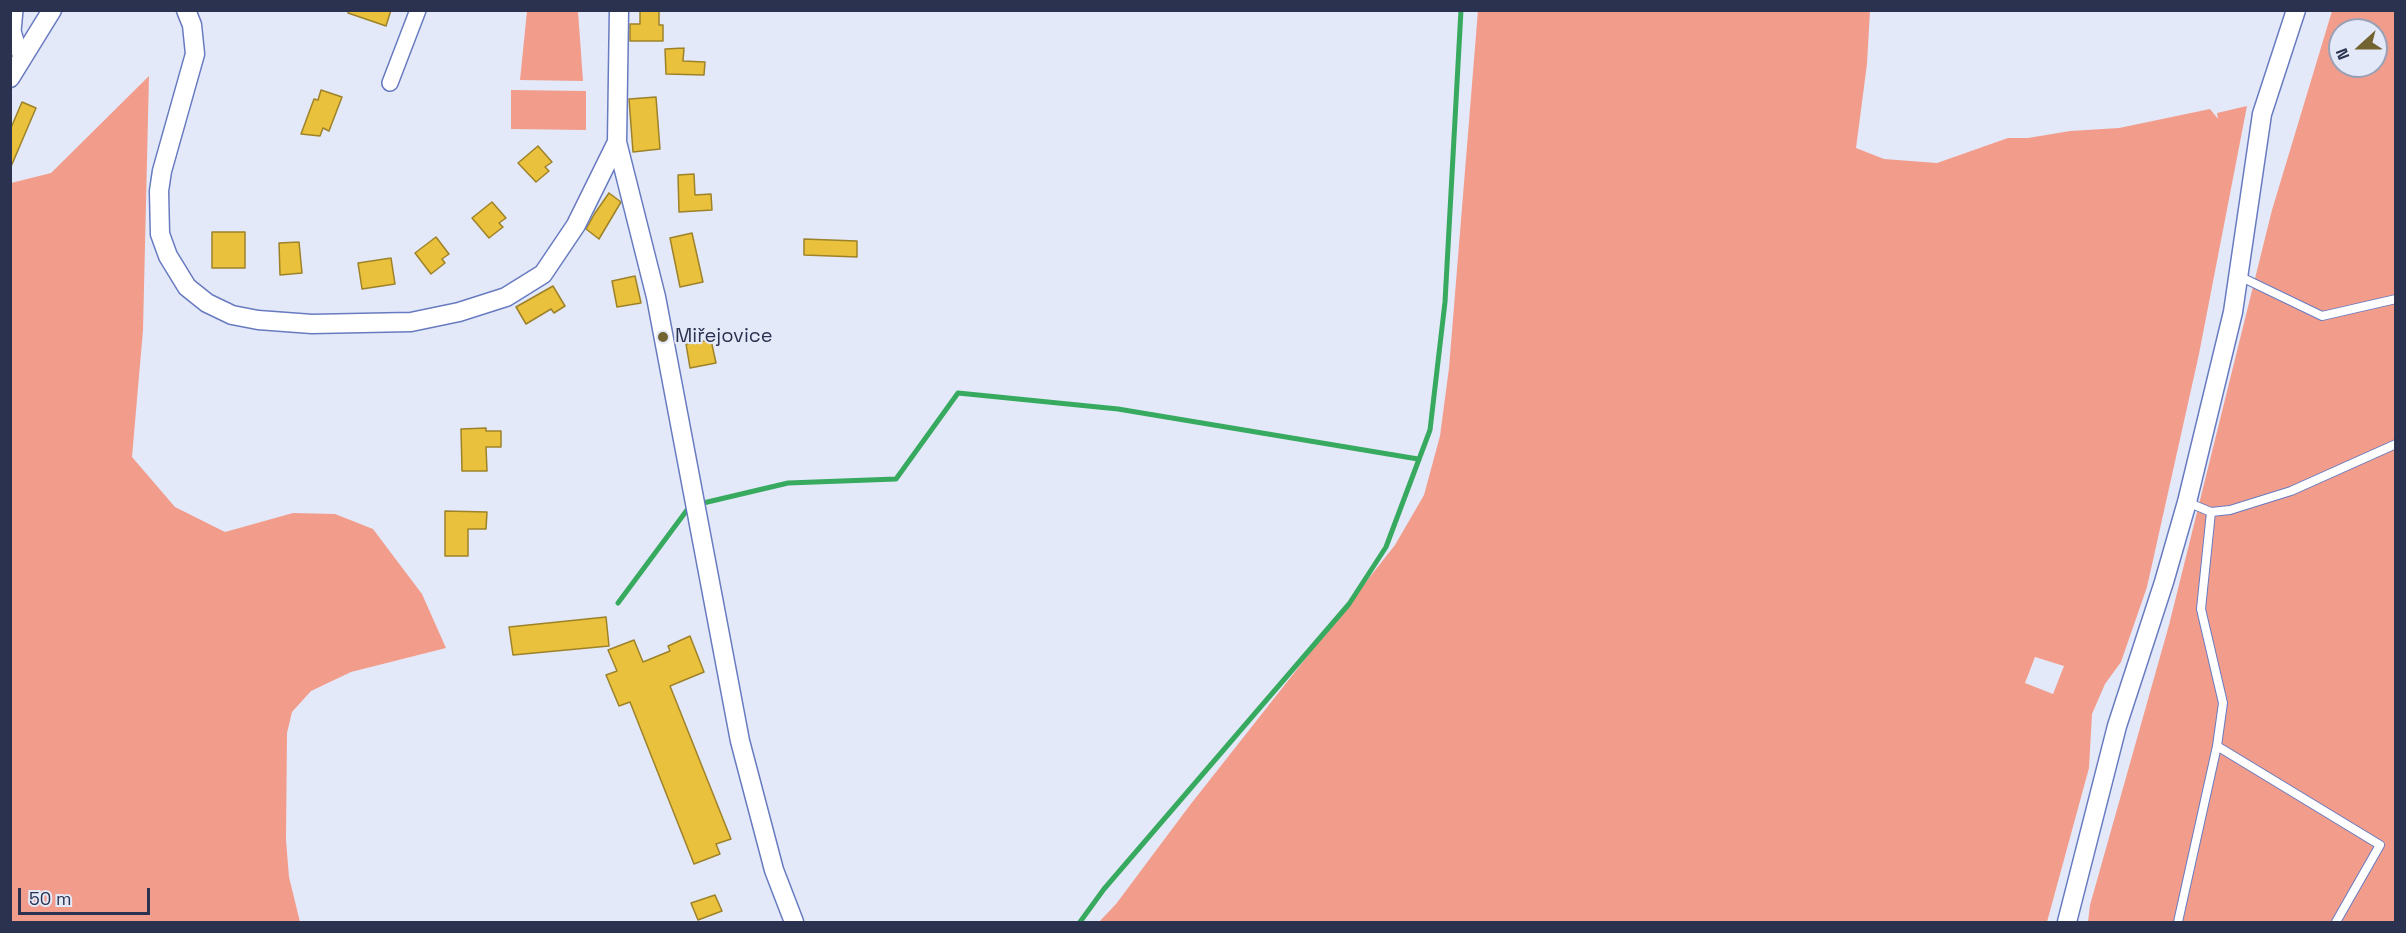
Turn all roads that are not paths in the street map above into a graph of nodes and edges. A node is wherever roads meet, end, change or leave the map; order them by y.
1 (15, 10) edge
2 (52, 10) edge
3 (186, 10) edge
4 (418, 10) edge
5 (619, 10) edge
6 (2296, 10) edge
7 (22, 61) junction
8 (10, 78) edge
9 (390, 83) dead end
10 (617, 142) junction
11 (2239, 276) junction
12 (2396, 298) edge
13 (2396, 444) edge
14 (2187, 502) junction
15 (2211, 512) junction
16 (2217, 746) junction
17 (794, 922) edge
18 (2067, 922) edge
19 (2178, 922) edge
20 (2336, 922) edge

1 - 7 street
2 - 7 street
3 - 10 street
4 - 9 street
5 - 10 street
6 - 11 street
7 - 8 street
10 - 17 street
11 - 12 lane
11 - 14 street
13 - 15 lane
14 - 15 lane
14 - 18 street
15 - 16 lane
16 - 19 lane
16 - 20 lane

